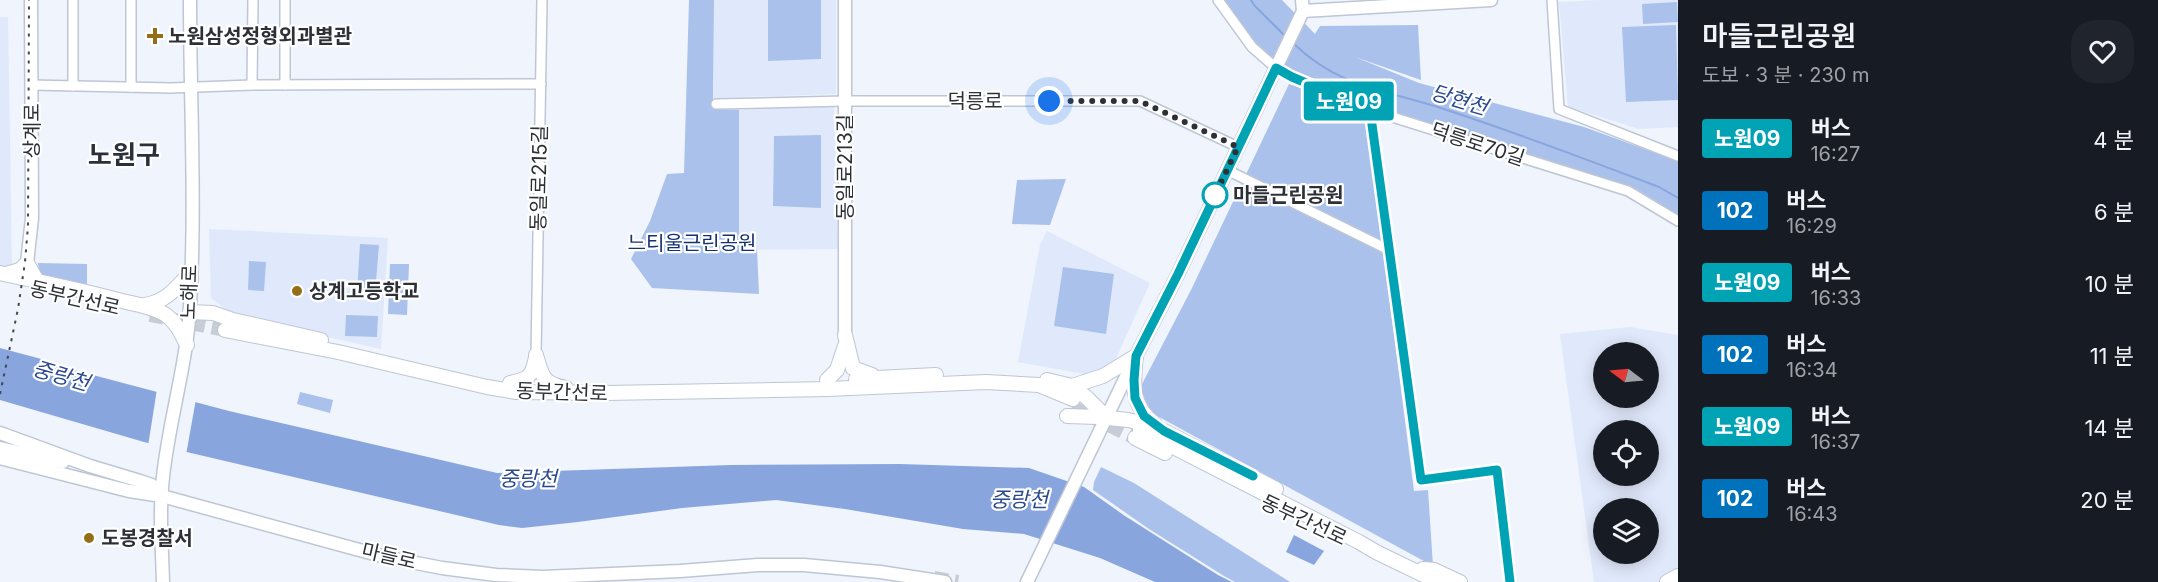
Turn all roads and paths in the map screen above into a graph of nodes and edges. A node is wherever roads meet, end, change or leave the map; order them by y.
1 (31, 0) edge
2 (73, 0) edge
3 (131, 0) edge
4 (190, 0) edge
5 (253, 0) edge
6 (285, 0) edge
7 (542, 0) edge
8 (845, 0) edge
9 (1218, 0) edge
10 (1491, 0) edge
11 (1552, 0) edge
12 (1401, 3) edge
13 (1301, 11) edge
14 (1278, 64) junction
15 (541, 84) junction
16 (31, 85) junction
17 (252, 85) junction
18 (285, 85) junction
19 (73, 87) junction
20 (131, 87) junction
21 (190, 87) junction
22 (845, 101) junction
23 (716, 104) dead end
24 (1370, 110) junction
25 (1238, 147) junction
26 (1678, 156) edge
27 (1227, 170) junction
28 (1678, 221) edge
29 (1389, 250) junction
30 (27, 263) junction
31 (190, 273) junction
32 (2, 276) edge
33 (37, 281) junction
34 (146, 310) junction
35 (190, 312) junction
36 (225, 330) tunnel mouth
37 (845, 335) junction
38 (186, 351) junction
39 (536, 355) junction
40 (1136, 356) junction
41 (932, 375) junction
42 (827, 380) junction
43 (884, 382) junction
44 (977, 382) junction
45 (510, 383) junction
46 (555, 386) junction
47 (905, 386) junction
48 (692, 391) junction
49 (592, 393) junction
50 (1071, 402) junction
51 (1107, 418) junction
52 (1164, 431) junction
53 (0, 433) edge
54 (0, 448) edge
55 (3, 460) edge
56 (90, 466) junction
57 (162, 496) junction
58 (1352, 538) junction
59 (1376, 552) junction
60 (1409, 569) junction
61 (1678, 576) edge
62 (1028, 580) edge
63 (163, 582) edge
64 (945, 582) edge
65 (1438, 582) edge
66 (1460, 582) edge
67 (1510, 582) edge
68 (1667, 582) edge

1 - 16 main road, 상계로
2 - 19 street
3 - 20 street
4 - 21 main road, 노해로
5 - 17 street
6 - 18 street
7 - 15 street, 동일로215길
8 - 22 main road, 동일로213길
9 - 14 street, 덕릉로70길
10 - 12 main road
11 - 26 street
12 - 13 main road
13 - 14 main road
14 - 24 street, 덕릉로70길
14 - 25 main road
15 - 18 street
15 - 39 street, 동일로215길
16 - 19 street
16 - 30 main road, 상계로
17 - 18 street
17 - 21 street
19 - 20 street
20 - 21 street
21 - 31 main road, 노해로
22 - 23 street, 덕릉로
22 - 25 street, 덕릉로
22 - 37 main road, 동일로213길
24 - 28 street, 덕릉로70길
24 - 29 street
25 - 27 main road
27 - 29 street
27 - 40 main road
29 - 67 street
30 - 32 highway
30 - 33 highway
31 - 34 highway
31 - 35 main road, 노해로
32 - 33 highway
32 - 34 highway, 동부간선로
33 - 34 highway
34 - 38 highway
35 - 38 main road, 노해로
35 - 45 highway
36 - 49 highway, 동부간선로
37 - 42 highway
37 - 43 highway
38 - 57 main road, 노해로
39 - 45 highway
39 - 46 highway
40 - 50 highway
40 - 51 main road
40 - 52 highway
41 - 43 highway
41 - 44 highway
41 - 50 highway
42 - 43 highway
42 - 48 highway
43 - 47 highway, 동부간선로
43 - 48 highway, 동부간선로
44 - 47 highway, 동부간선로
44 - 50 highway, 동부간선로
45 - 46 highway
46 - 49 highway
47 - 50 highway, 동부간선로
48 - 49 highway, 동부간선로
50 - 51 highway
50 - 51 highway
51 - 52 highway
51 - 62 main road
52 - 58 highway
53 - 56 main road, 마들로
54 - 56 main road
55 - 57 main road, 마들로
56 - 57 main road, 마들로
57 - 63 main road, 노해로
57 - 64 main road, 마들로
58 - 59 highway, 동부간선로
58 - 59 highway, 동부간선로
59 - 60 highway, 동부간선로
60 - 65 highway, 동부간선로
60 - 66 highway
61 - 68 highway

